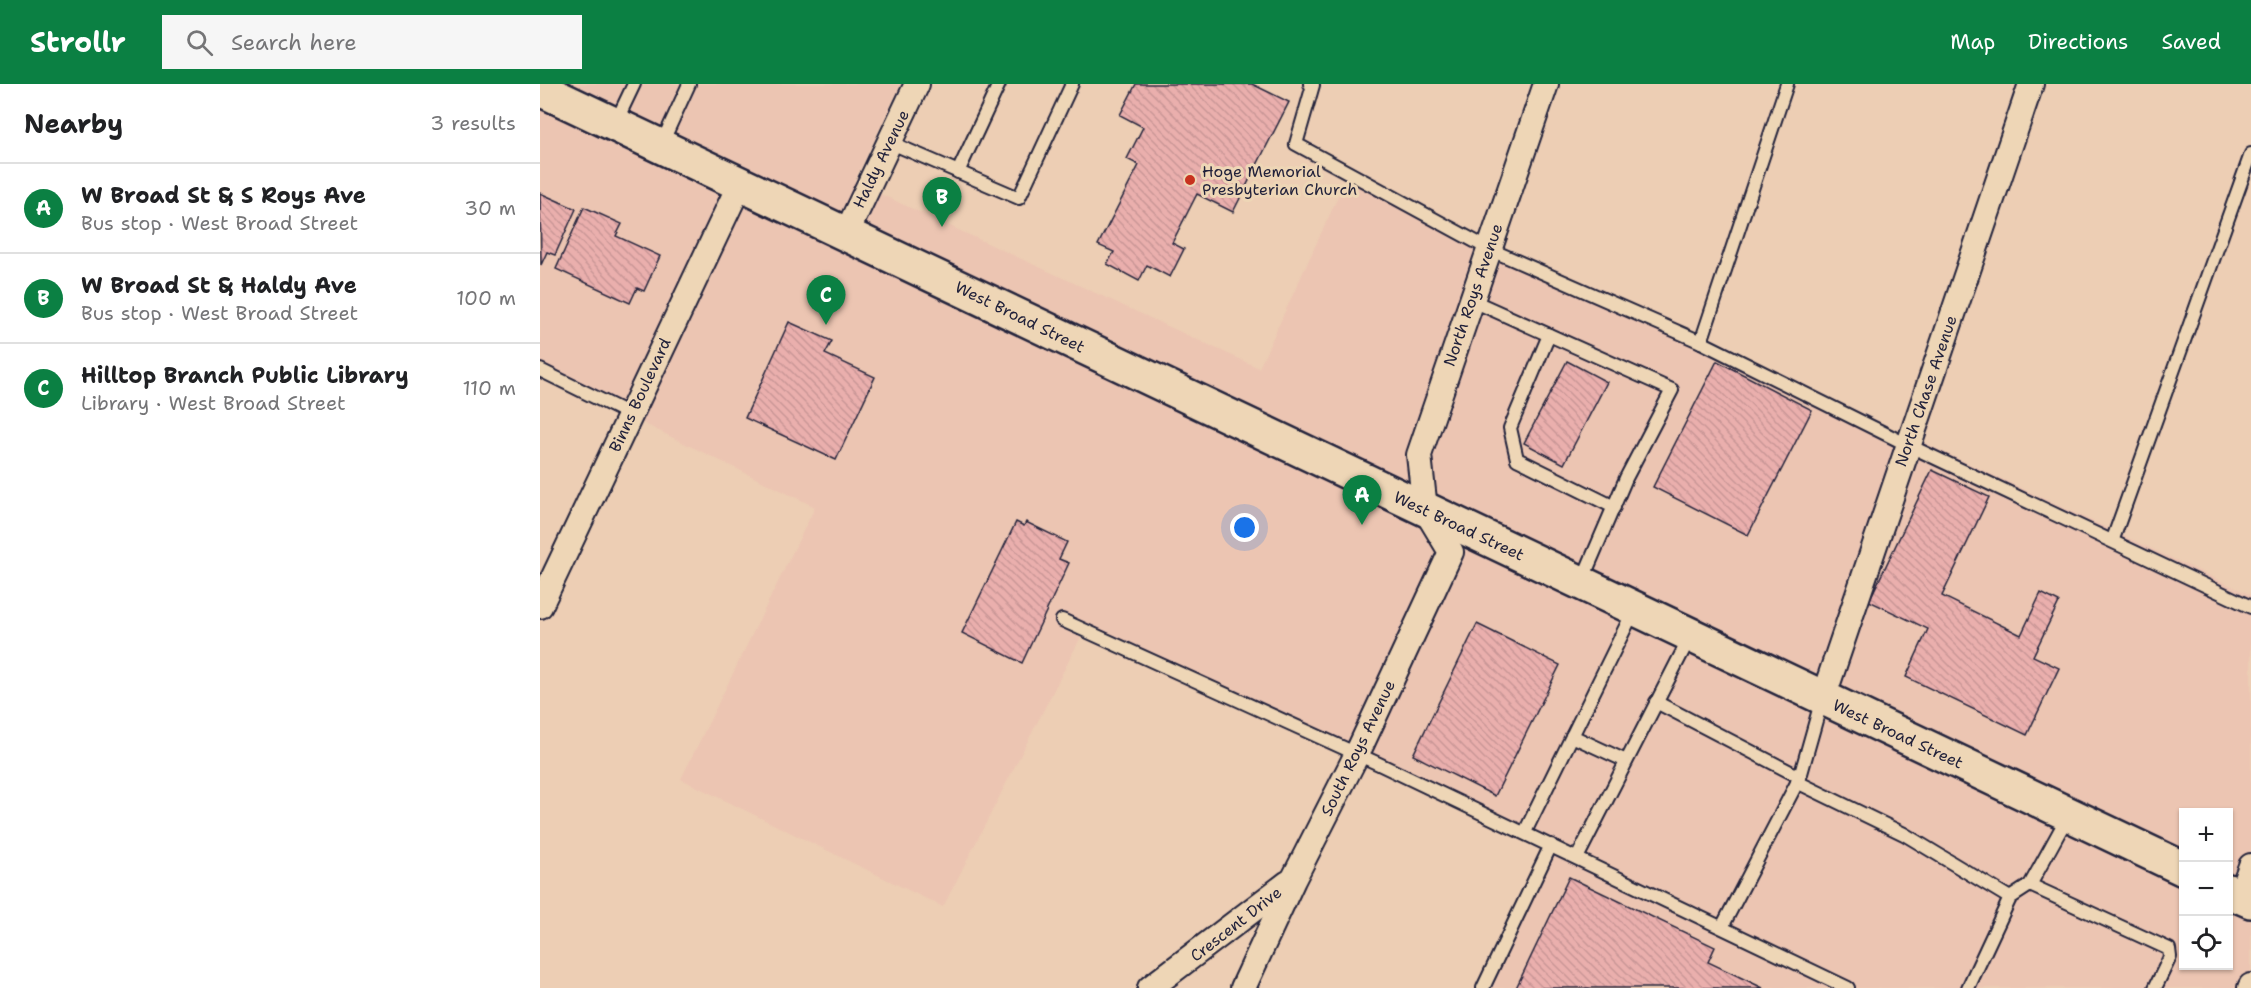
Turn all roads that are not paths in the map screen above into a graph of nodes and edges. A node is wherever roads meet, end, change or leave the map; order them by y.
1 (634, 84) edge
2 (689, 84) edge
3 (917, 84) edge
4 (999, 84) edge
5 (1072, 84) edge
6 (1312, 84) edge
7 (1546, 84) edge
8 (1787, 84) edge
9 (2031, 84) edge
10 (540, 89) edge
11 (615, 125) junction
12 (889, 142) junction
13 (661, 146) junction
14 (2251, 154) edge
15 (958, 172) junction
16 (740, 184) junction
17 (846, 234) junction
18 (1488, 249) junction
19 (1471, 300) junction
20 (1549, 335) junction
21 (1701, 342) junction
22 (540, 370) edge
23 (631, 415) junction
24 (1908, 445) junction
25 (1614, 507) junction
26 (1425, 509) junction
27 (2113, 539) junction
28 (1581, 583) junction
29 (540, 606) edge
30 (2251, 607) edge
31 (1634, 609) junction
32 (1062, 620) dead end
33 (1691, 635) junction
34 (1823, 698) junction
35 (1656, 702) junction
36 (1572, 736) junction
37 (1358, 754) junction
38 (1626, 761) junction
39 (1798, 779) junction
40 (2069, 815) junction
41 (1525, 832) junction
42 (1551, 845) junction
43 (1577, 858) junction
44 (2251, 866) edge
45 (2179, 867) edge
46 (1293, 880) junction
47 (2030, 885) junction
48 (2240, 896) edge
49 (2010, 898) junction
50 (1722, 927) junction
51 (1150, 988) edge
52 (1243, 988) edge
53 (1482, 988) edge
54 (1848, 988) edge
55 (1968, 988) edge
56 (2155, 988) edge

1 - 11 lane
2 - 13 lane
3 - 12 street, Haldy Avenue
4 - 15 lane
5 - 15 lane
6 - 18 lane
7 - 18 street, North Roys Avenue
8 - 21 lane
9 - 24 street, North Chase Avenue
10 - 11 main road, West Broad Street
11 - 13 main road, West Broad Street
12 - 15 lane
12 - 17 street, Haldy Avenue
13 - 16 main road, West Broad Street
14 - 27 lane
16 - 17 main road, West Broad Street
16 - 23 street, Binns Boulevard
17 - 26 main road, West Broad Street
18 - 19 street, North Roys Avenue
18 - 21 lane
19 - 20 lane
19 - 26 street, North Roys Avenue
20 - 25 lane
20 - 25 lane
21 - 24 lane
22 - 23 lane
23 - 29 street, Binns Boulevard
24 - 27 lane
24 - 34 street, North Chase Avenue
25 - 28 lane
26 - 28 main road, West Broad Street
26 - 37 street, South Roys Avenue
27 - 30 lane
28 - 31 main road, West Broad Street
31 - 33 main road, West Broad Street
31 - 36 lane
32 - 37 lane
33 - 34 main road, West Broad Street
33 - 35 lane
34 - 39 lane
34 - 40 main road, West Broad Street
35 - 38 lane
35 - 39 lane
36 - 38 lane
36 - 41 lane
37 - 41 lane
37 - 46 street, South Roys Avenue
38 - 43 lane
39 - 49 lane
39 - 50 lane
40 - 45 main road, West Broad Street
40 - 47 lane
41 - 42 lane
42 - 43 lane
42 - 53 lane
43 - 50 lane
44 - 48 street
46 - 51 street, Crescent Drive
46 - 52 street, South Roys Avenue
47 - 49 lane
47 - 56 lane
49 - 55 lane
50 - 54 lane

